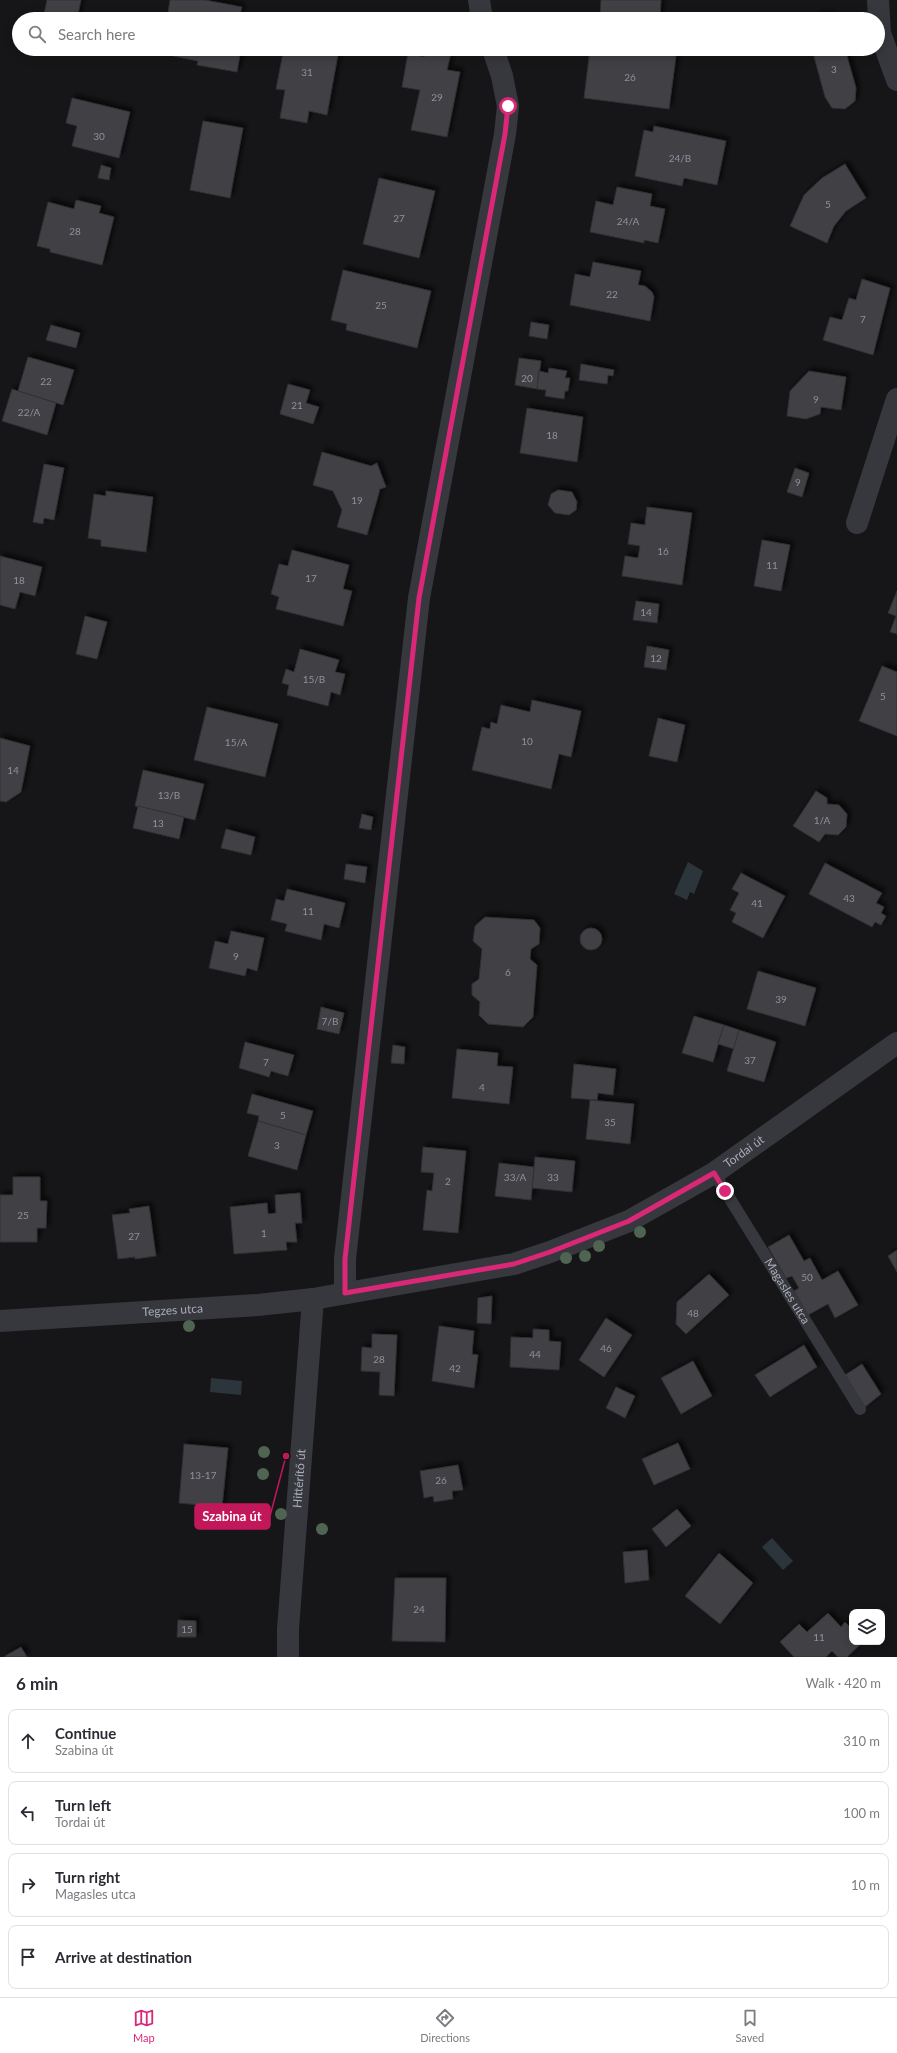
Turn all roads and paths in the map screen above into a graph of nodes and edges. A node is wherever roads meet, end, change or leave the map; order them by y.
1 (479, 0) edge
2 (878, 0) edge
3 (481, 12) edge
4 (879, 12) edge
5 (885, 47) edge
6 (495, 56) edge
7 (897, 80) edge
8 (897, 399) edge
9 (857, 523) dead end
10 (893, 1045) edge
11 (714, 1173) junction
12 (345, 1293) junction
13 (313, 1299) junction
14 (0, 1321) edge
15 (860, 1409) dead end
16 (288, 1657) edge

1 - 3 street
2 - 4 street
5 - 7 street
6 - 12 street
8 - 9 street
10 - 11 street, Tordai út
11 - 12 street, Tordai út
11 - 15 lane, Magasles utca
12 - 13 street, Tegzes utca
13 - 14 street, Tegzes utca
13 - 16 street, Hittérítő út

